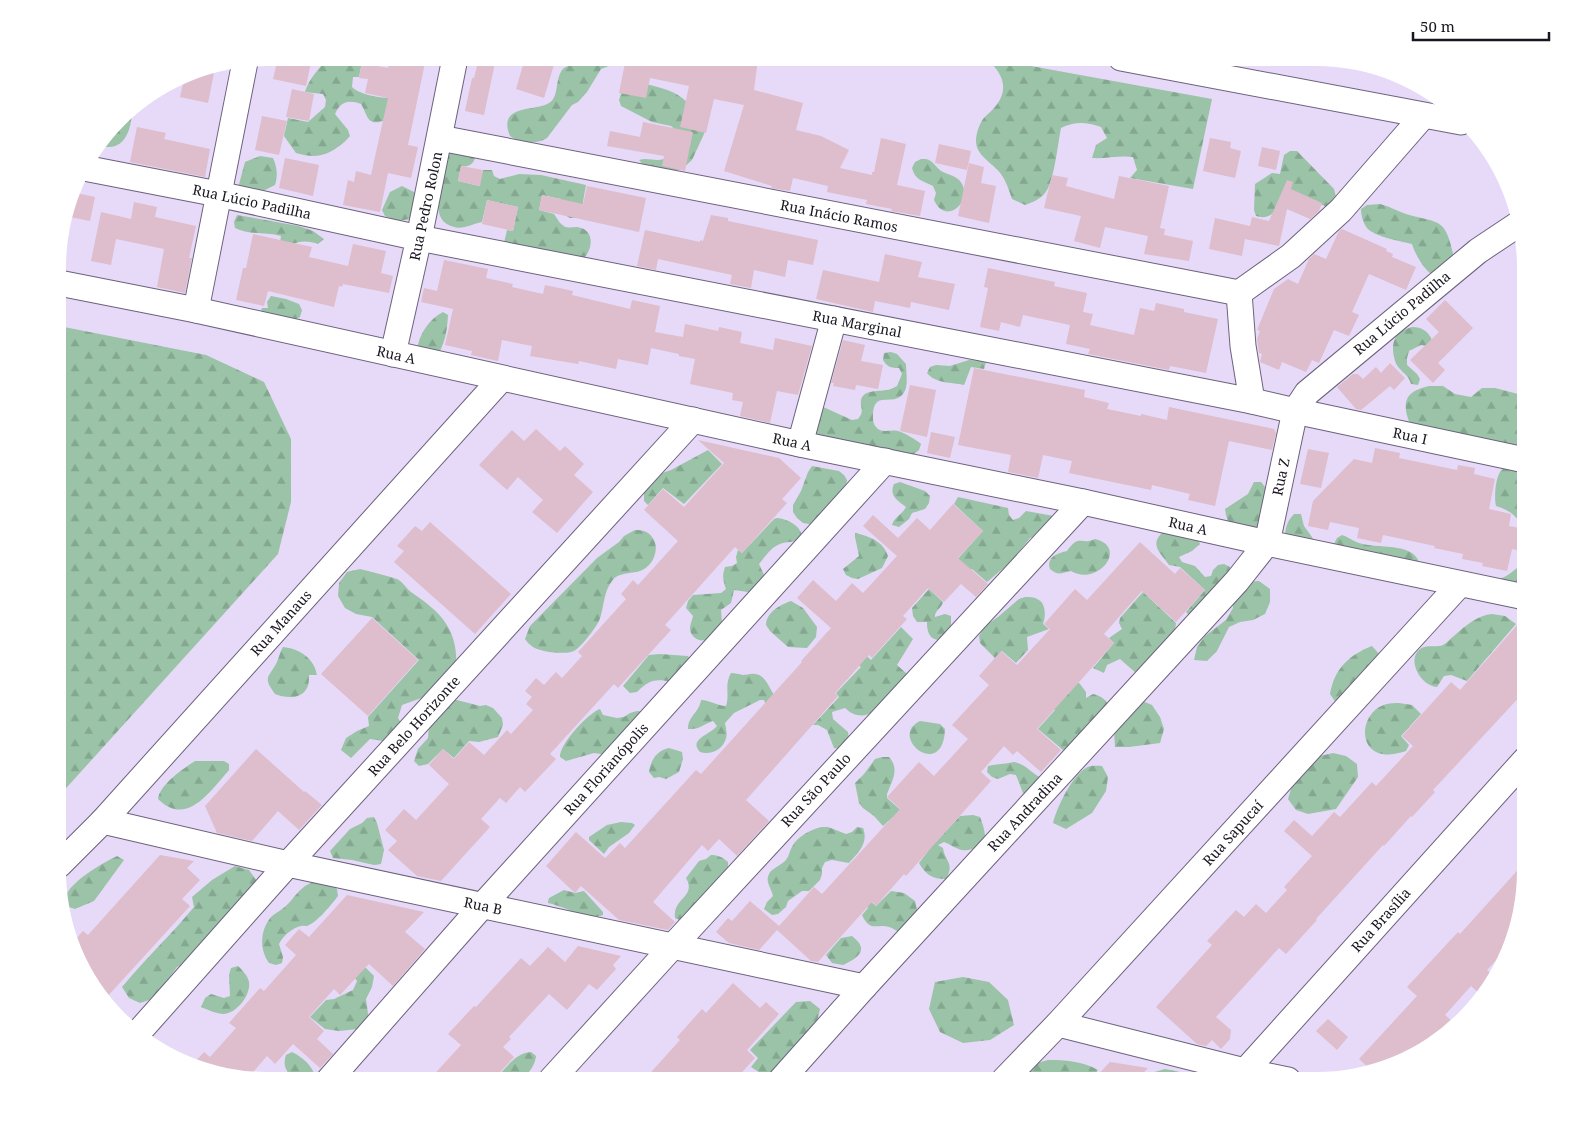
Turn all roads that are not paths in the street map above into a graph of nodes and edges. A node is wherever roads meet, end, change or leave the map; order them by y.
1 (454, 66) edge
2 (1162, 66) edge
3 (1222, 66) edge
4 (244, 68) edge
5 (1233, 80) junction
6 (1423, 116) junction
7 (1453, 121) edge
8 (440, 138) junction
9 (92, 169) edge
10 (218, 194) junction
11 (1513, 228) edge
12 (420, 238) junction
13 (66, 284) edge
14 (1239, 294) junction
15 (196, 310) junction
16 (834, 319) junction
17 (393, 354) junction
18 (501, 379) junction
19 (1252, 400) junction
20 (1295, 411) junction
21 (694, 420) junction
22 (800, 444) junction
23 (1517, 458) edge
24 (885, 461) junction
25 (1083, 502) junction
26 (1267, 543) junction
27 (1460, 584) junction
28 (1517, 595) edge
29 (1517, 769) edge
30 (103, 821) junction
31 (66, 858) edge
32 (288, 864) junction
33 (482, 906) junction
34 (672, 947) junction
35 (864, 987) junction
36 (1058, 1024) junction
37 (142, 1028) edge
38 (336, 1072) edge
39 (558, 1072) edge
40 (788, 1072) edge
41 (1012, 1072) edge
42 (1227, 1072) edge
43 (1245, 1072) edge

1 - 8 street, Rua Pedro Rolon
2 - 5 street
3 - 5 street
4 - 10 street
5 - 6 street
6 - 7 street
6 - 14 street
8 - 12 street, Rua Pedro Rolon
8 - 14 street, Rua Inácio Ramos
9 - 10 street, Rua Lúcio Padilha
10 - 12 street, Rua Lúcio Padilha
10 - 15 street
11 - 20 street, Rua Lúcio Padilha
12 - 16 street, Rua Marginal
12 - 17 street, Rua Pedro Rolon
13 - 15 street, Rua A
14 - 19 street
15 - 17 street, Rua A
16 - 19 street, Rua Marginal
16 - 22 street
17 - 18 street, Rua A
18 - 21 street, Rua A
18 - 30 street, Rua Manaus
19 - 20 street, Rua Marginal
20 - 23 street, Rua I
20 - 26 street, Rua Z
21 - 22 street, Rua A
21 - 32 street, Rua Belo Horizonte
22 - 24 street, Rua A
24 - 25 street, Rua A
24 - 33 street, Rua Florianópolis
25 - 26 street, Rua A
25 - 34 street, Rua São Paulo
26 - 27 street, Rua A
26 - 35 street, Rua Andradina
27 - 28 street, Rua A
27 - 36 street, Rua Sapucaí
29 - 43 street, Rua Brasília
30 - 31 street, Rua Manaus
30 - 32 street, Rua B
32 - 33 street, Rua B
32 - 37 street, Rua Belo Horizonte
33 - 34 street, Rua B
33 - 38 street, Rua Florianópolis
34 - 35 street, Rua B
34 - 39 street, Rua São Paulo
35 - 40 street, Rua Andradina
36 - 41 street, Rua Sapucaí
36 - 42 street

